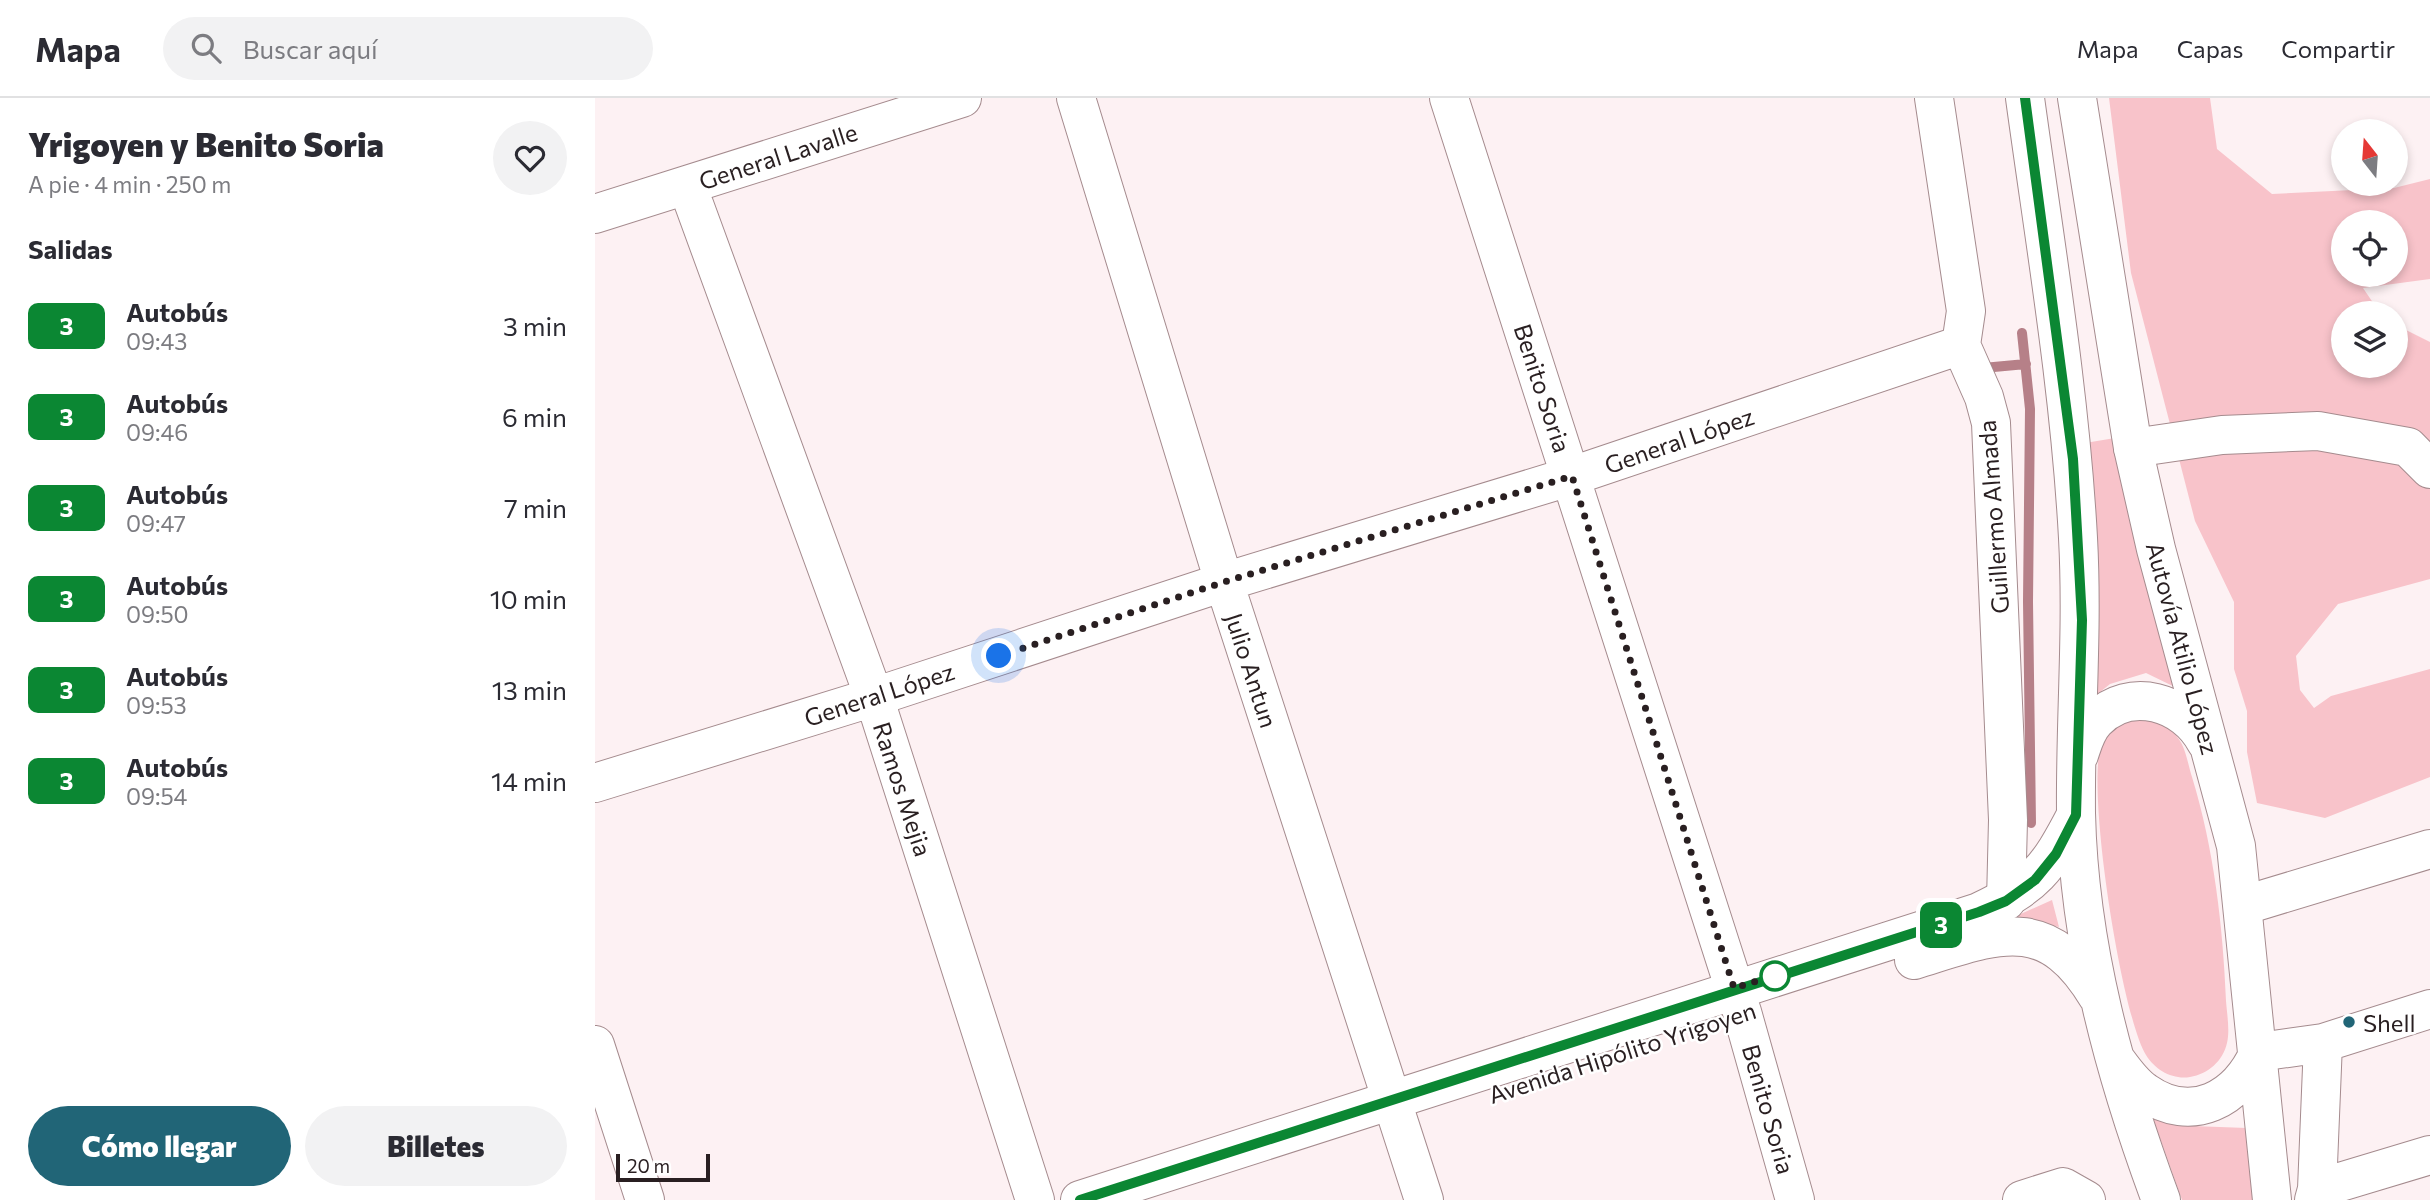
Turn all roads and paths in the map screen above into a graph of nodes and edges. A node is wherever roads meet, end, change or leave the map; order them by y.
1 (962, 98) edge
2 (1076, 98) edge
3 (1449, 98) edge
4 (1934, 98) edge
5 (2025, 98) edge
6 (2077, 98) edge
7 (687, 185) junction
8 (595, 214) edge
9 (1961, 345) junction
10 (2133, 448) junction
11 (2430, 468) edge
12 (1572, 476) junction
13 (1224, 582) junction
14 (874, 697) junction
15 (2211, 753) junction
16 (2078, 756) junction
17 (595, 783) edge
18 (2076, 815) junction
19 (2430, 849) edge
20 (2006, 901) junction
21 (2245, 905) junction
22 (1738, 1000) junction
23 (2100, 1000) junction
24 (2430, 1009) edge
25 (2323, 1043) junction
26 (595, 1045) edge
27 (2259, 1052) junction
28 (2114, 1058) junction
29 (1396, 1112) junction
30 (2430, 1155) edge
31 (2074, 1194) edge
32 (2316, 1194) edge
33 (645, 1200) edge
34 (1035, 1200) edge
35 (1080, 1200) edge
36 (1166, 1200) edge
37 (1424, 1200) edge
38 (1795, 1200) edge
39 (2022, 1200) edge
40 (2161, 1200) edge
41 (2272, 1200) edge

1 - 7 street, General Lavalle
2 - 13 street, Julio Antun
3 - 12 street, Benito Soria
4 - 9 street
5 - 16 street
6 - 10 street, Autovía Atilio López
7 - 8 street, General Lavalle
7 - 14 street, Ramos Mejia
9 - 12 street, General López
9 - 20 street, Guillermo Almada
10 - 11 street
10 - 15 street, Autovía Atilio López
12 - 13 street, General López
12 - 22 street, Benito Soria
13 - 14 street, General López
13 - 29 street, Julio Antun
14 - 17 street, General López
14 - 34 street, Ramos Mejia
15 - 16 street
15 - 21 street, Autovía Atilio López
16 - 18 street
18 - 20 street, Avenida Hipólito Yrigoyen
18 - 23 street
19 - 21 street
20 - 22 street, Avenida Hipólito Yrigoyen
21 - 27 street, Autovía Atilio López
22 - 23 street, Avenida Hipólito Yrigoyen
22 - 29 street, Avenida Hipólito Yrigoyen
22 - 38 street, Benito Soria
23 - 28 street
24 - 25 street
25 - 27 street
25 - 32 street
26 - 33 street
27 - 28 street
27 - 41 street, Autovía Atilio López
28 - 40 street
29 - 35 street, Avenida Hipólito Yrigoyen
29 - 36 street, Avenida Hipólito Yrigoyen
29 - 37 street, Julio Antun
30 - 32 street
31 - 39 street

